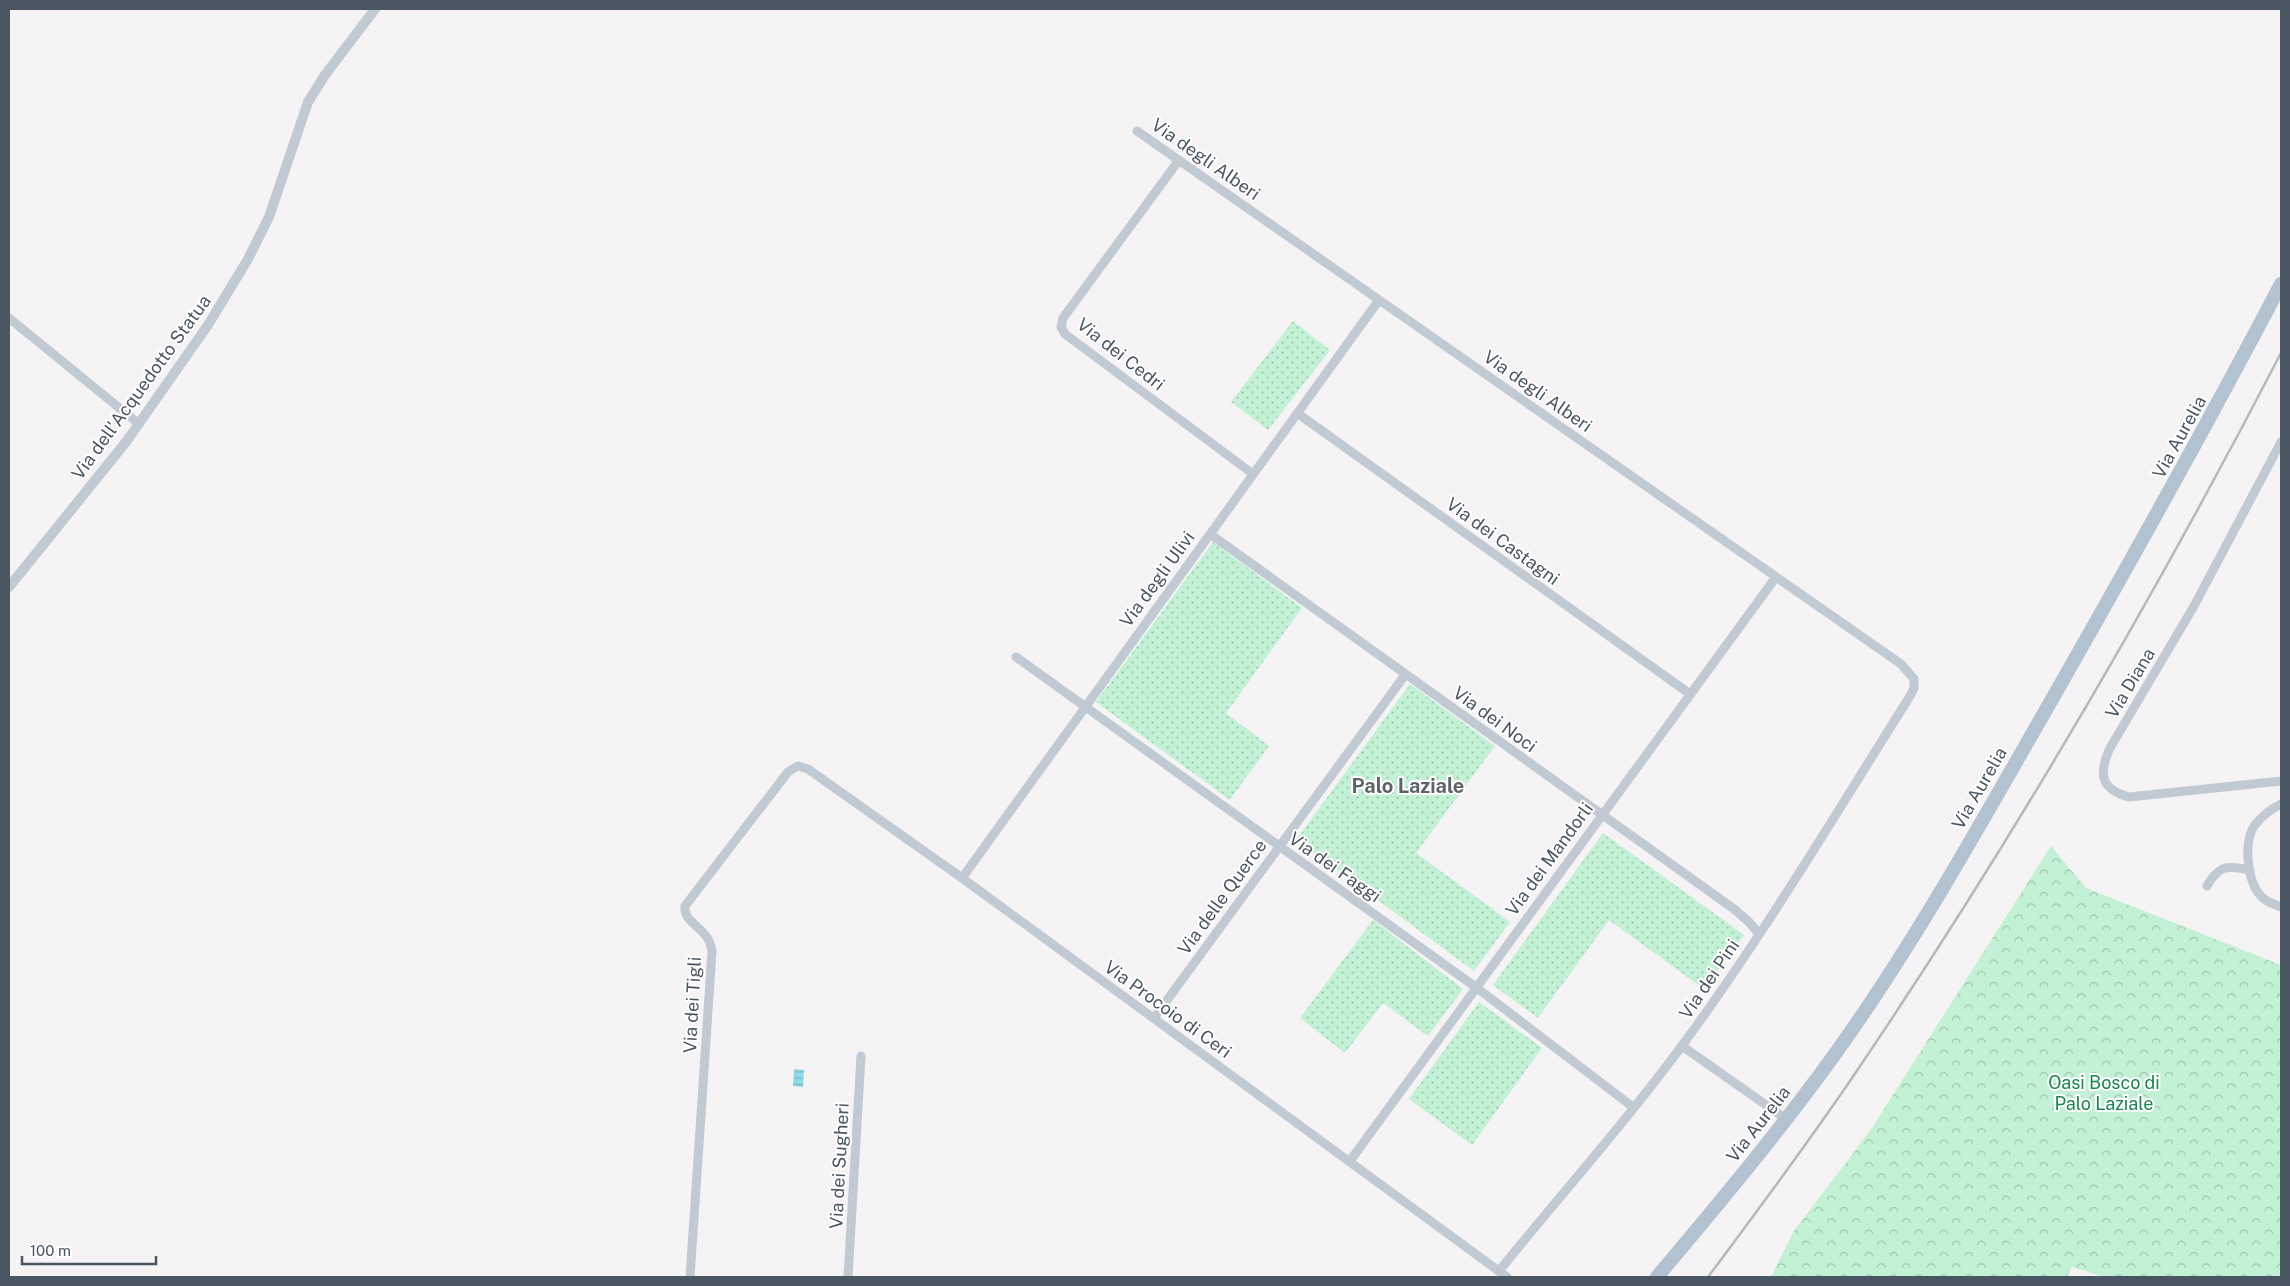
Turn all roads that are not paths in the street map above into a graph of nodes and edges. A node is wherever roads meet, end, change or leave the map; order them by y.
1 (375, 9) edge
2 (1137, 131) dead end
3 (1179, 160) junction
4 (2281, 284) edge
5 (1379, 300) junction
6 (9, 318) edge
7 (1297, 414) junction
8 (139, 424) junction
9 (2281, 442) edge
10 (1253, 474) junction
11 (1210, 534) junction
12 (1776, 577) junction
13 (9, 587) edge
14 (1016, 657) dead end
15 (1406, 674) junction
16 (1914, 683) joint
17 (1690, 694) junction
18 (1086, 706) junction
19 (808, 769) joint
20 (2281, 780) edge
21 (2281, 804) edge
22 (1601, 815) junction
23 (1279, 847) junction
24 (2250, 870) junction
25 (962, 878) junction
26 (2207, 886) dead end
27 (2281, 907) edge
28 (1759, 934) junction
29 (1477, 988) junction
30 (1154, 1018) junction
31 (1682, 1046) junction
32 (862, 1056) dead end
33 (1633, 1106) junction
34 (1786, 1119) junction
35 (1350, 1161) junction
36 (1499, 1271) junction
37 (690, 1277) edge
38 (848, 1277) edge
39 (1507, 1277) edge
40 (1657, 1277) edge

1 - 8 street, Via dell'Acquedotto Statua
2 - 3 street, Via degli Alberi
3 - 5 street, Via degli Alberi
3 - 10 street, Via dei Cedri
4 - 34 main road, Via Aurelia
5 - 7 street, Via degli Ulivi
5 - 12 street, Via degli Alberi
6 - 8 street
7 - 10 street, Via degli Ulivi
7 - 17 street, Via dei Castagni
8 - 13 street, Via dell'Acquedotto Statua
9 - 20 street, Via Diana
10 - 11 street, Via degli Ulivi
11 - 15 street, Via dei Noci
11 - 18 street, Via degli Ulivi
12 - 16 street, Via degli Alberi
12 - 17 street, Via dei Mandorli
14 - 18 street, Via dei Faggi
15 - 22 street, Via dei Noci
15 - 23 street, Via delle Querce
16 - 28 street, Via dei Pini
17 - 22 street, Via dei Mandorli
18 - 23 street, Via dei Faggi
18 - 25 street, Via degli Ulivi
19 - 25 street, Via Procoio di Ceri
19 - 37 street, Via dei Tigli
21 - 24 street
22 - 28 street, Via dei Noci
22 - 29 street, Via dei Mandorli
23 - 29 street, Via dei Faggi
23 - 30 street, Via delle Querce
24 - 26 street
24 - 27 street
25 - 30 street, Via Procoio di Ceri
28 - 31 street, Via dei Pini
29 - 33 street, Via dei Faggi
29 - 35 street, Via dei Mandorli
30 - 35 street, Via Procoio di Ceri
31 - 33 street, Via dei Pini
31 - 34 street
32 - 38 street, Via dei Sugheri
33 - 36 street, Via dei Pini
34 - 40 main road, Via Aurelia
35 - 36 street, Via Procoio di Ceri
36 - 39 street, Via Procoio di Ceri

